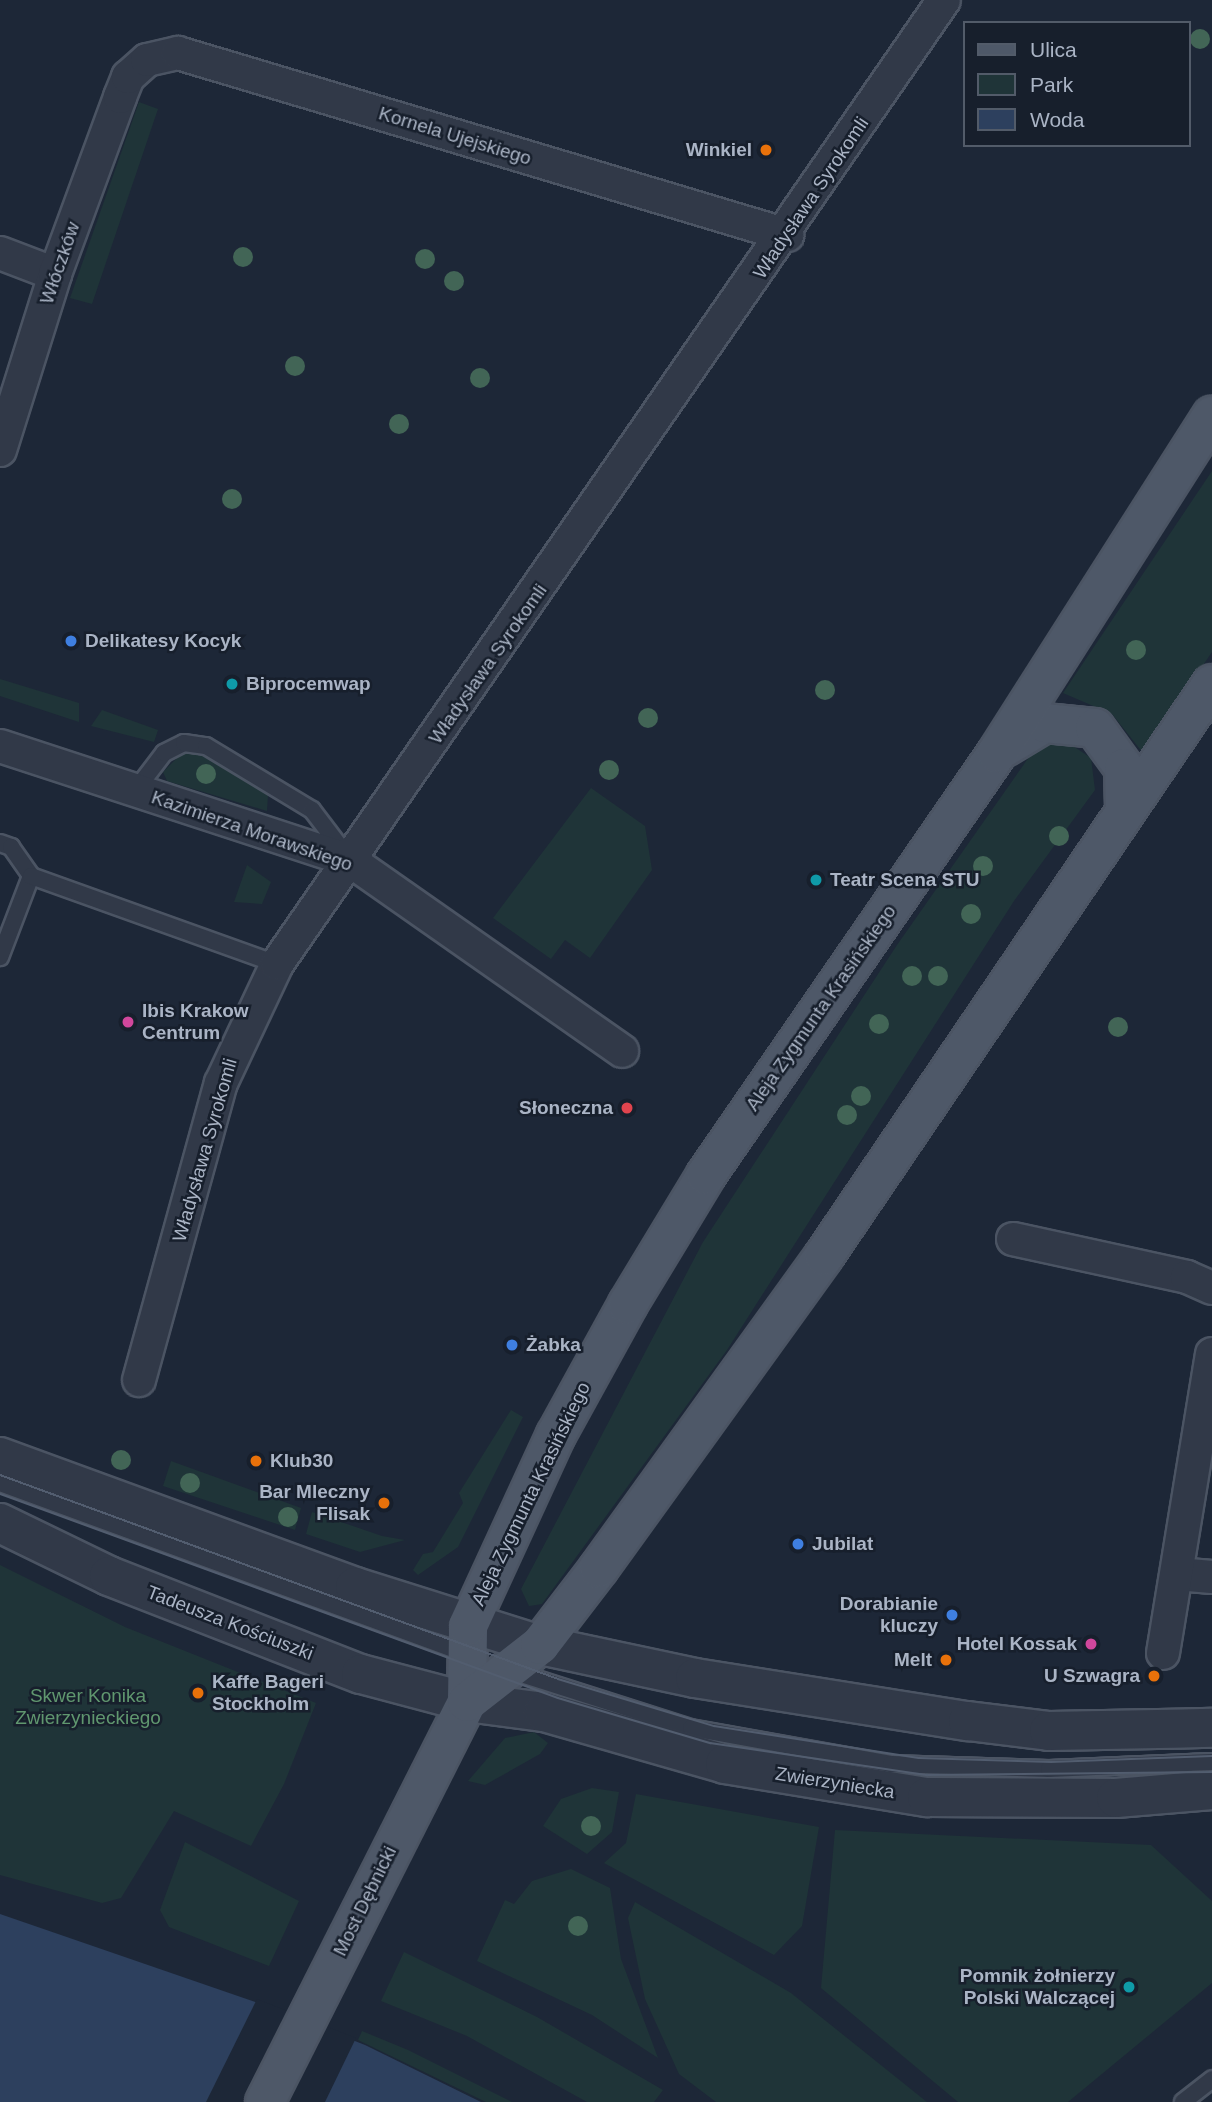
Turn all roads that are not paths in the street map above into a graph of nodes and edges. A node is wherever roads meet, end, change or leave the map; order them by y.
1 (944, 0) edge
2 (128, 77) joint
3 (787, 235) junction
4 (0, 253) edge
5 (55, 274) junction
6 (1212, 416) edge
7 (0, 450) edge
8 (1212, 684) edge
9 (0, 746) edge
10 (997, 753) junction
11 (135, 791) junction
12 (1125, 808) junction
13 (0, 843) edge
14 (351, 861) junction
15 (31, 876) junction
16 (0, 957) edge
17 (277, 964) junction
18 (622, 1051) dead end
19 (1013, 1239) dead end
20 (1212, 1288) edge
21 (1212, 1354) edge
22 (139, 1380) dead end
23 (0, 1457) edge
24 (1204, 1462) edge
25 (0, 1483) edge
26 (0, 1523) edge
27 (1177, 1574) junction
28 (1212, 1577) edge
29 (468, 1640) junction
30 (540, 1645) junction
31 (1163, 1653) dead end
32 (508, 1670) junction
33 (467, 1702) junction
34 (1212, 1728) edge
35 (1212, 1762) edge
36 (1212, 1790) edge
37 (1212, 2079) edge
38 (265, 2102) edge
39 (1183, 2102) edge

1 - 3 street, Władysława Syrokomli
2 - 3 street, Kornela Ujejskiego
2 - 5 street, Włóczków
3 - 14 street, Władysława Syrokomli
4 - 5 street
5 - 7 street, Włóczków
6 - 10 main road, Aleja Zygmunta Krasińskiego
8 - 12 main road
9 - 11 street, Kazimierza Morawskiego
10 - 12 main road
10 - 29 main road, Aleja Zygmunta Krasińskiego
11 - 14 street, Kazimierza Morawskiego
11 - 14 lane
12 - 30 main road
13 - 15 lane
14 - 17 street, Władysława Syrokomli
14 - 18 street, Kazimierza Morawskiego
15 - 16 lane
15 - 17 lane
17 - 22 street, Władysława Syrokomli
19 - 20 street
21 - 24 street
23 - 29 street
24 - 27 street
25 - 29 lane
26 - 33 street, Tadeusza Kościuszki
27 - 28 street
27 - 31 street
29 - 30 street
29 - 32 lane
29 - 33 main road, Aleja Zygmunta Krasińskiego
30 - 32 main road
30 - 34 street
32 - 33 main road
32 - 35 lane
33 - 36 street, Zwierzyniecka
33 - 38 main road, Most Dębnicki
37 - 39 lane

